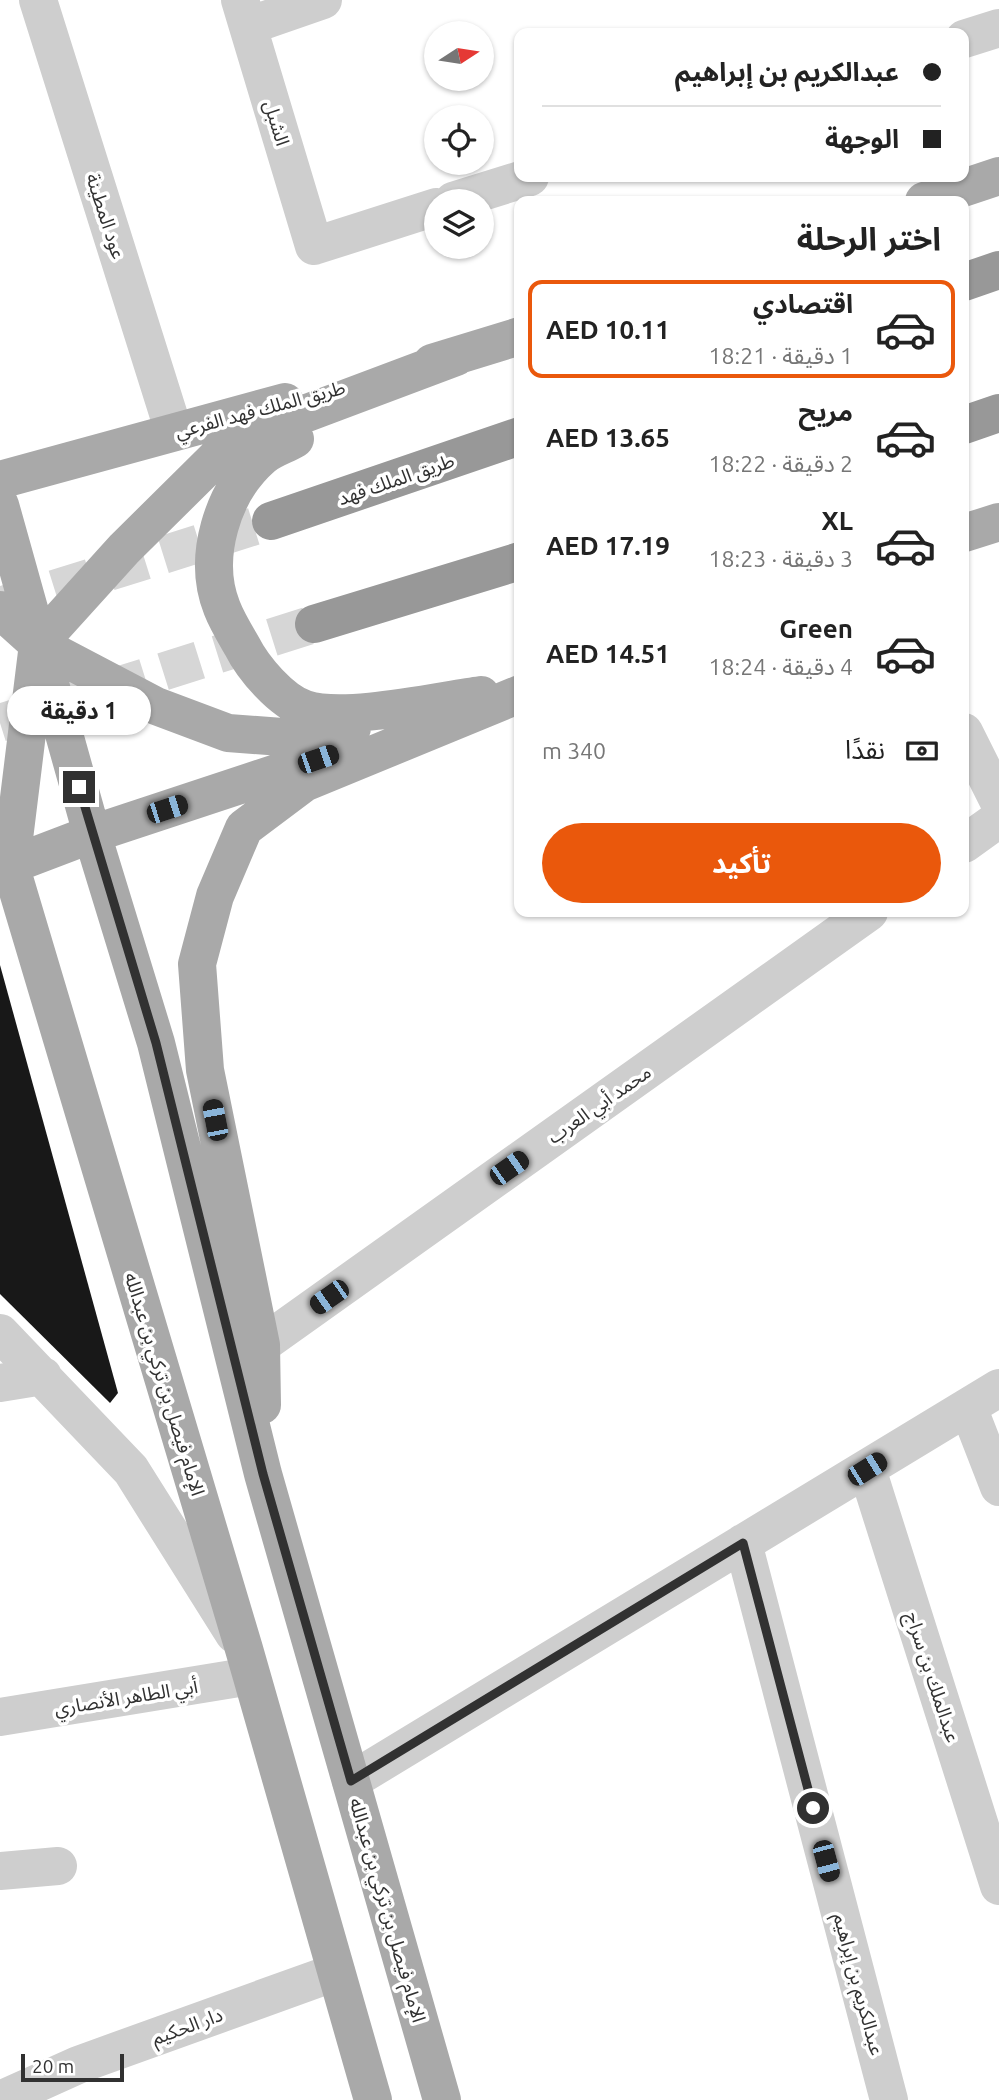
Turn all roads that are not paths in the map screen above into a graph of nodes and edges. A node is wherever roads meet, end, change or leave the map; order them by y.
1 (38, 0) edge
2 (323, 0) edge
3 (244, 13) edge
4 (999, 27) edge
5 (969, 36) edge
6 (999, 176) edge
7 (514, 182) edge
8 (492, 189) edge
9 (939, 196) edge
10 (424, 211) edge
11 (999, 270) edge
12 (969, 280) edge
13 (514, 338) edge
14 (456, 357) junction
15 (999, 413) edge
16 (969, 423) edge
17 (174, 432) junction
18 (514, 438) edge
19 (0, 480) edge
20 (0, 505) edge
21 (271, 522) tunnel mouth
22 (999, 522) edge
23 (969, 531) edge
24 (514, 563) edge
25 (0, 610) edge
26 (314, 624) tunnel mouth
27 (38, 644) junction
28 (514, 693) edge
29 (514, 693) edge
30 (514, 694) edge
31 (514, 695) edge
32 (0, 721) edge
33 (969, 742) edge
34 (27, 751) junction
35 (999, 802) edge
36 (999, 820) edge
37 (92, 834) junction
38 (969, 841) edge
39 (3, 855) edge
40 (862, 917) edge
41 (0, 1333) edge
42 (261, 1345) junction
43 (43, 1376) junction
44 (0, 1383) edge
45 (983, 1398) edge
46 (867, 1469) junction
47 (263, 1474) junction
48 (999, 1487) edge
49 (743, 1543) junction
50 (247, 1662) junction
51 (0, 1717) edge
52 (351, 1781) junction
53 (58, 1866) dead end
54 (0, 1871) edge
55 (999, 1886) edge
56 (336, 1972) junction
57 (0, 2100) edge
58 (373, 2100) edge
59 (442, 2100) edge
60 (889, 2100) edge

1 - 17 street, عود المطينة
2 - 3 street
3 - 10 street, الشبل
4 - 5 street
6 - 9 main road
7 - 8 street
11 - 12 highway
13 - 14 main road, طريق الملك فهد الفرعي
14 - 17 main road, طريق الملك فهد الفرعي
14 - 27 main road
14 - 28 main road
15 - 16 highway
17 - 19 main road, طريق الملك فهد الفرعي
18 - 21 highway, طريق الملك فهد
20 - 27 main road, الإمام فيصل بن تركي بن عبدالله
22 - 23 main road
24 - 26 highway
25 - 27 main road
27 - 29 main road
27 - 34 main road
27 - 37 main road, الإمام فيصل بن تركي بن عبدالله
30 - 37 main road
31 - 42 main road
32 - 34 main road
33 - 35 street
34 - 37 main road
34 - 39 main road
36 - 38 street
37 - 39 main road
37 - 47 main road, الإمام فيصل بن تركي بن عبدالله
39 - 50 main road, الإمام فيصل بن تركي بن عبدالله
40 - 42 street, محمد أبي العرب
41 - 43 street
42 - 47 main road
43 - 44 street
43 - 50 street
45 - 46 street
45 - 48 street
46 - 49 street
46 - 55 street, عبدالملك بن سراج
47 - 52 main road, الإمام فيصل بن تركي بن عبدالله
49 - 52 street
49 - 60 street, عبدالكريم بن إبراهيم
50 - 51 street, أبي الطاهر الأنصاري
50 - 56 main road, الإمام فيصل بن تركي بن عبدالله
52 - 59 main road, الإمام فيصل بن تركي بن عبدالله
53 - 54 street
56 - 57 street, دار الحكيم
56 - 58 main road, الإمام فيصل بن تركي بن عبدالله

